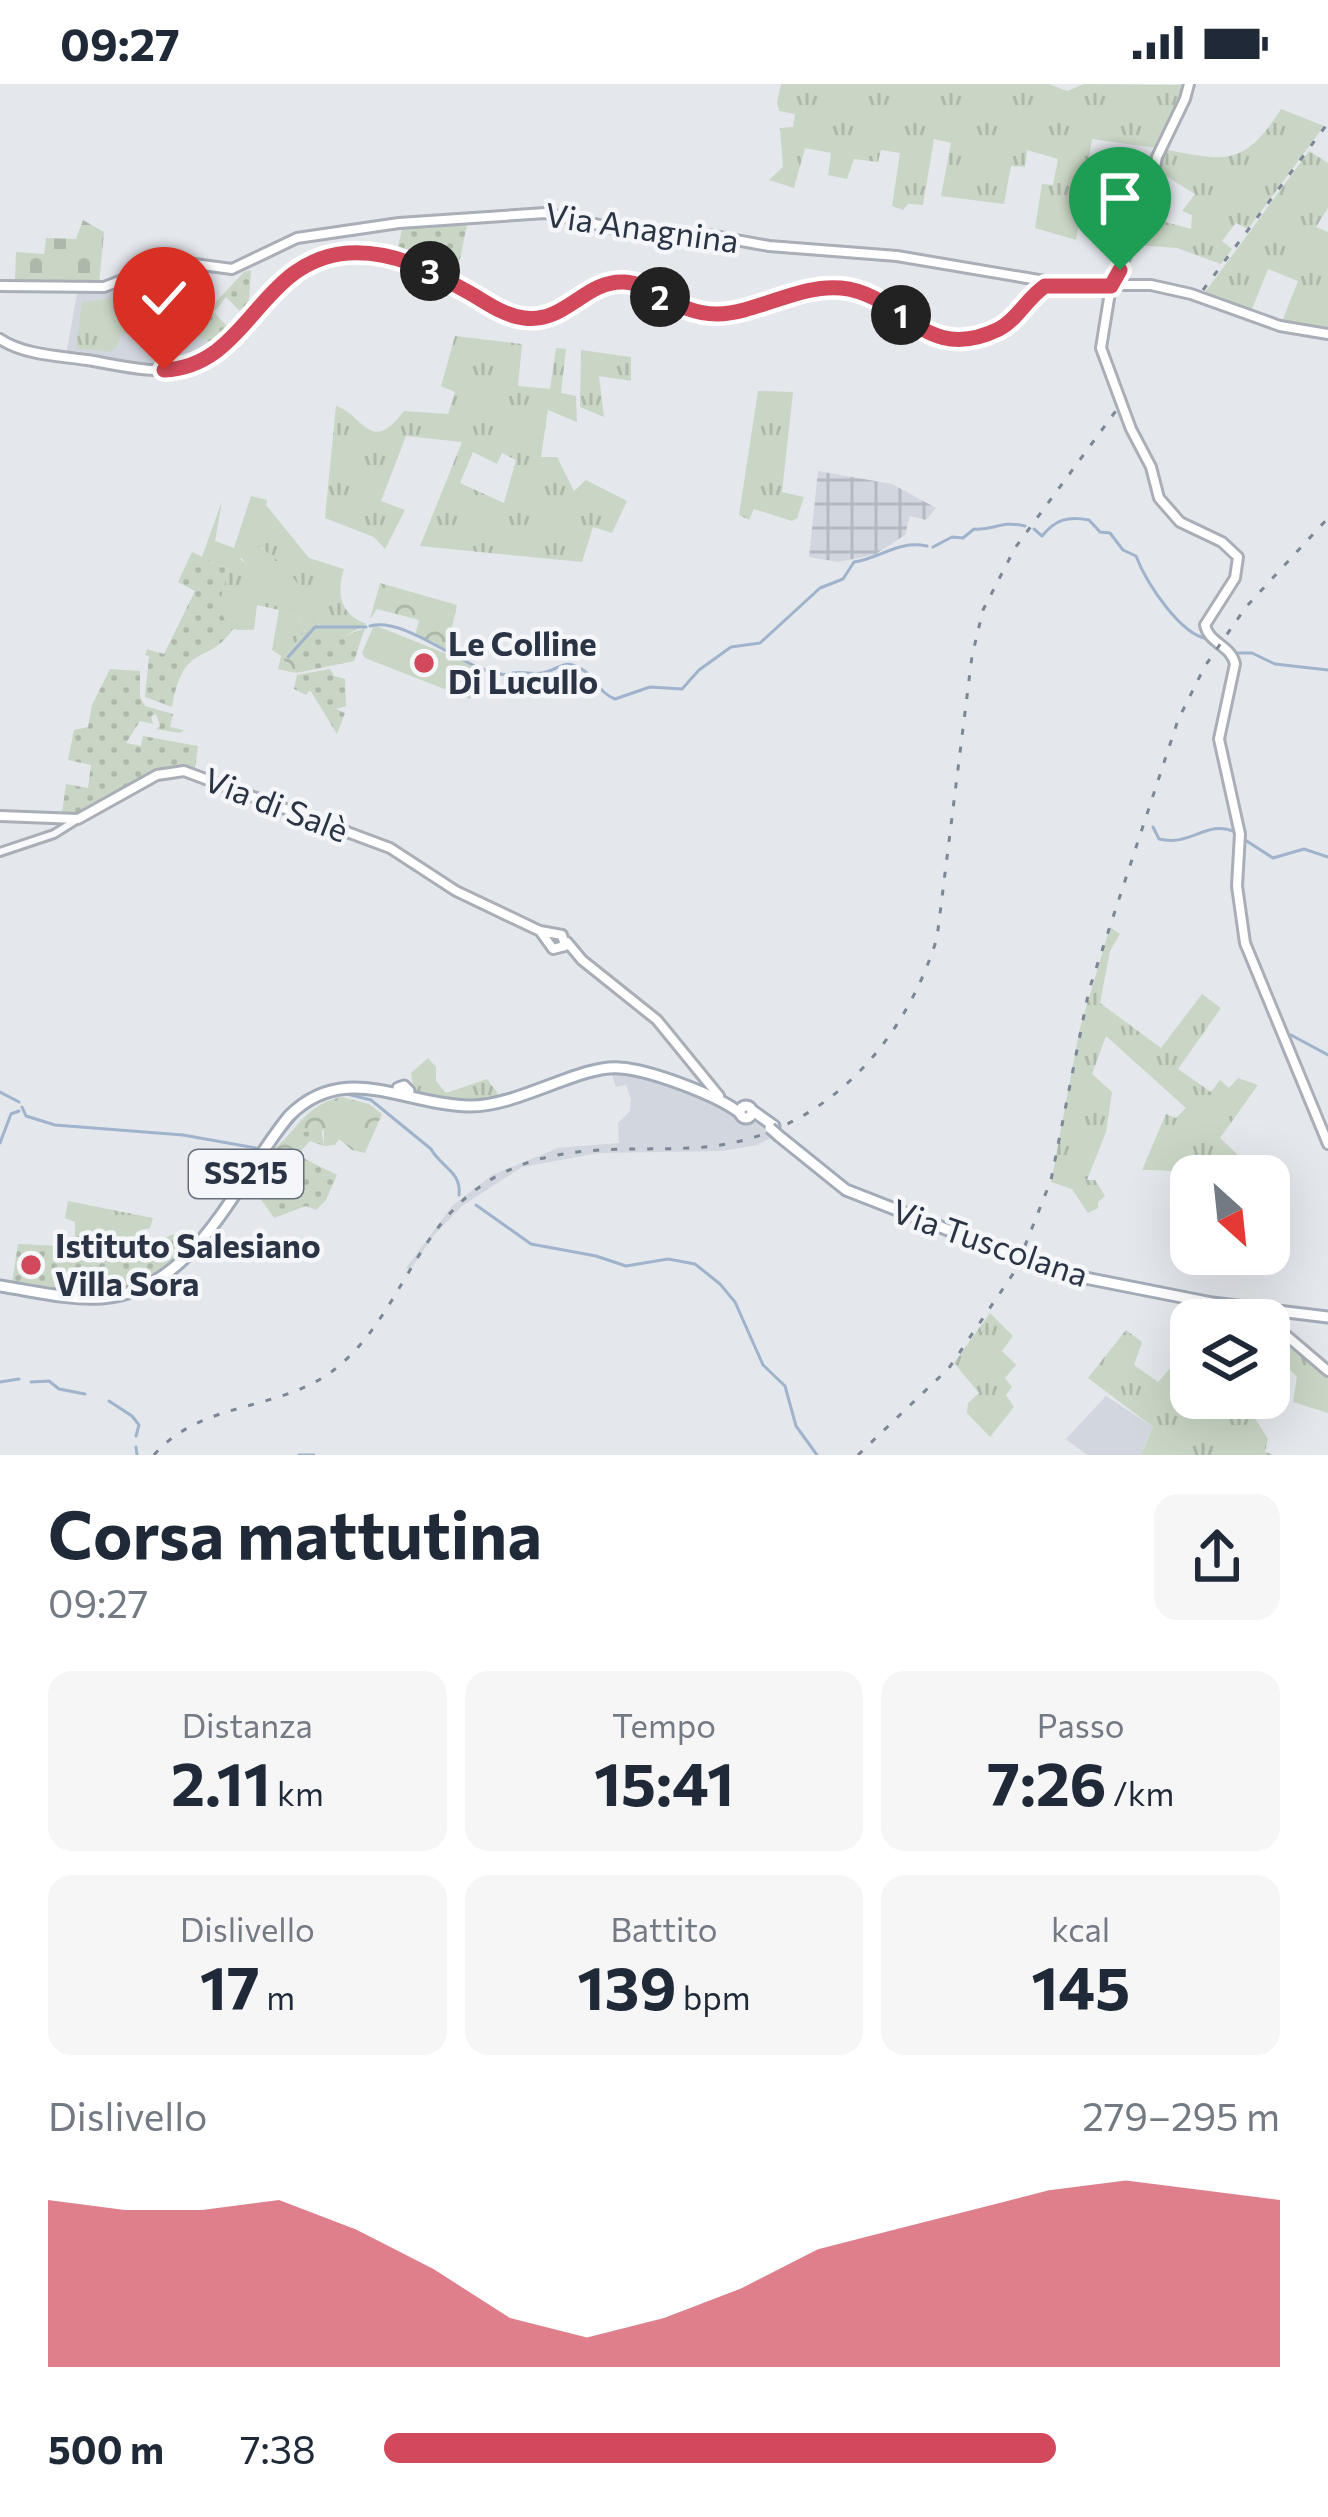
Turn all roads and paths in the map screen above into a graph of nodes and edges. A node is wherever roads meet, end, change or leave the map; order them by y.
1 (1189, 84) edge
2 (1009, 274) junction
3 (1112, 285) junction
4 (0, 286) edge
5 (1027, 300) junction
6 (1328, 336) edge
7 (0, 339) edge
8 (0, 816) edge
9 (58, 826) junction
10 (0, 852) edge
11 (540, 931) junction
12 (557, 934) junction
13 (566, 941) junction
14 (550, 945) junction
15 (714, 1096) junction
16 (1328, 1144) edge
17 (1029, 1259) junction
18 (0, 1286) edge
19 (1197, 1299) edge
20 (1328, 1315) edge
21 (1290, 1317) edge
22 (1290, 1339) edge
23 (1328, 1371) edge

1 - 3 main road
2 - 3 main road, Via Anagnina
2 - 4 main road, Via Anagnina
2 - 5 main road, Via Anagnina
3 - 5 main road, Via Anagnina
3 - 6 main road, Via Anagnina
3 - 16 main road
5 - 7 main road, Via Anagnina
8 - 9 main road, Via di Salè
9 - 10 street
9 - 11 main road, Via di Salè
11 - 12 main road, Via di Salè
11 - 14 main road, Via di Salè
12 - 13 main road
12 - 14 main road
13 - 14 main road
13 - 15 main road
15 - 17 main road, Via Tuscolana / SS215, bridge
15 - 18 main road, Via Tuscolana / SS215
17 - 19 main road, Via Tuscolana / SS215
17 - 20 main road, Via Tuscolana / SS215
20 - 21 main road, Via Tuscolana / SS215
22 - 23 main road

